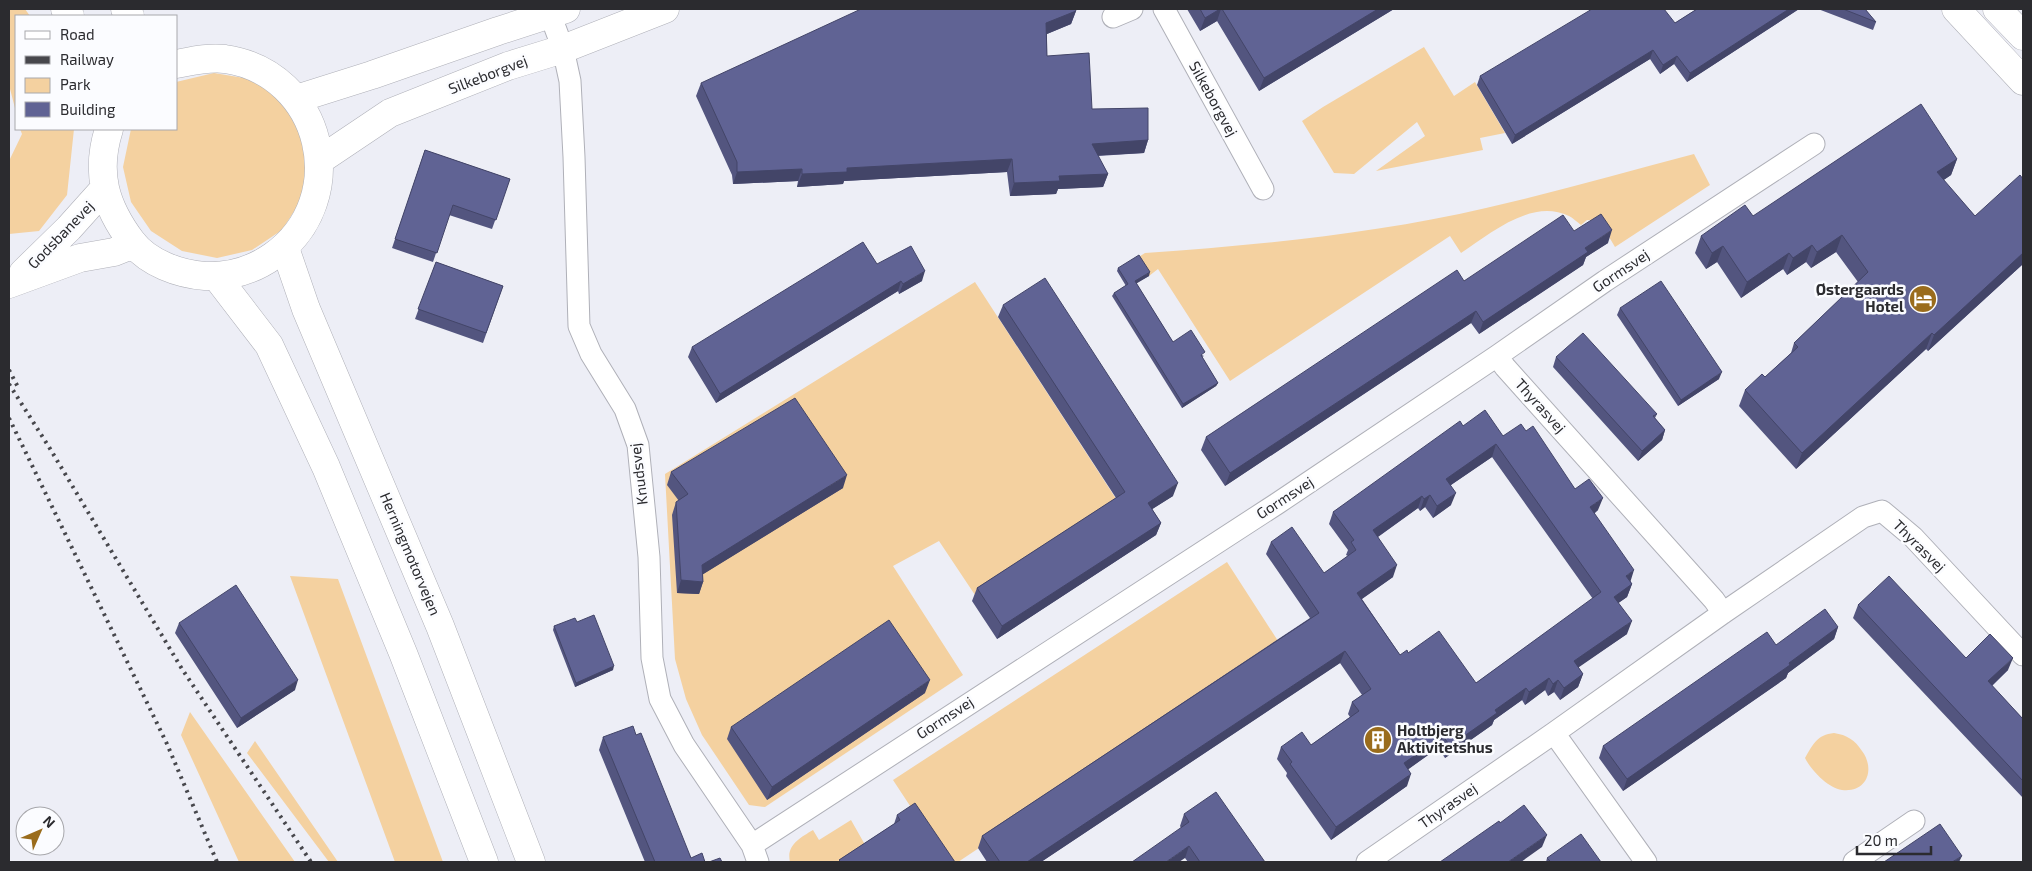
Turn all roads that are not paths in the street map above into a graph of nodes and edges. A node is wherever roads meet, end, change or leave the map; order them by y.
1 (665, 9) edge
2 (1164, 9) edge
3 (1956, 9) edge
4 (1997, 9) edge
5 (558, 11) edge
6 (2023, 36) edge
7 (178, 47) edge
8 (563, 49) junction
9 (208, 58) junction
10 (178, 64) edge
11 (2023, 81) edge
12 (296, 99) junction
13 (109, 130) edge
14 (1814, 144) dead end
15 (320, 160) junction
16 (104, 189) junction
17 (1263, 189) dead end
18 (134, 244) junction
19 (285, 248) junction
20 (216, 276) junction
21 (12, 282) edge
22 (1497, 356) junction
23 (1723, 613) junction
24 (2023, 655) edge
25 (1554, 733) junction
26 (1914, 821) dead end
27 (755, 853) edge
28 (484, 862) edge
29 (531, 862) edge
30 (1368, 862) edge
31 (1646, 862) edge
32 (1854, 862) edge

1 - 8 main road, Silkeborgvej
2 - 17 street, Silkeborgvej
3 - 11 main road
4 - 6 main road
5 - 8 street, Knudsvej
5 - 12 main road
7 - 9 main road
8 - 15 main road, Silkeborgvej
8 - 27 street, Knudsvej
9 - 10 main road
9 - 12 main road
12 - 15 main road
13 - 16 main road
14 - 22 street, Gormsvej
15 - 19 main road
16 - 18 main road
16 - 21 main road, Godsbanevej
18 - 20 main road
18 - 21 main road, Godsbanevej
19 - 20 main road
19 - 29 main road, Herningmotorvejen
20 - 28 main road
22 - 23 street, Thyrasvej
22 - 27 street, Gormsvej
23 - 24 street, Thyrasvej
23 - 25 street, Thyrasvej
25 - 30 street, Thyrasvej
25 - 31 street
26 - 32 street

